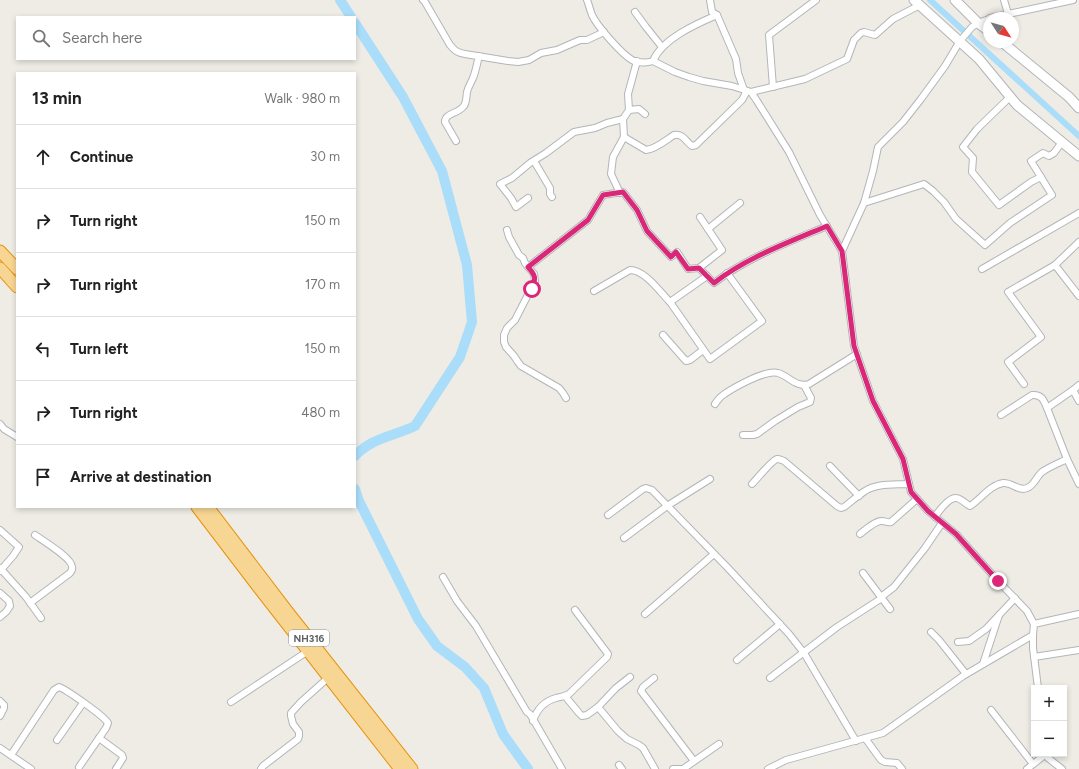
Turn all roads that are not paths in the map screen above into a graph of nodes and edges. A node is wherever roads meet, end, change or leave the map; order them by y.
1 (423, 0) edge
2 (587, 0) edge
3 (710, 0) edge
4 (816, 0) edge
5 (955, 0) edge
6 (1004, 0) edge
7 (1073, 0) edge
8 (917, 2) edge
9 (635, 12) dead end
10 (1007, 12) edge
11 (1017, 12) edge
12 (717, 16) junction
13 (983, 21) edge
14 (975, 25) junction
15 (983, 28) edge
16 (604, 32) junction
17 (962, 39) junction
18 (662, 48) junction
19 (1009, 48) edge
20 (479, 56) junction
21 (652, 60) junction
22 (637, 61) junction
23 (773, 87) junction
24 (747, 91) junction
25 (1010, 97) junction
26 (1079, 108) edge
27 (630, 110) junction
28 (645, 114) dead end
29 (623, 119) junction
30 (624, 137) junction
31 (456, 141) dead end
32 (1062, 142) junction
33 (1079, 156) edge
34 (534, 161) junction
35 (1041, 177) junction
36 (620, 192) junction
37 (552, 197) dead end
38 (528, 198) dead end
39 (740, 203) dead end
40 (864, 204) junction
41 (1079, 213) edge
42 (700, 218) dead end
43 (827, 226) junction
44 (708, 229) junction
45 (507, 230) dead end
46 (1079, 242) edge
47 (0, 251) edge
48 (842, 251) junction
49 (1055, 265) junction
50 (528, 267) junction
51 (0, 268) edge
52 (699, 268) junction
53 (16, 269) edge
54 (982, 270) dead end
55 (727, 272) junction
56 (707, 276) junction
57 (16, 286) edge
58 (594, 291) dead end
59 (1079, 296) edge
60 (670, 302) junction
61 (663, 335) dead end
62 (703, 350) junction
63 (857, 354) junction
64 (1024, 384) dead end
65 (804, 385) junction
66 (1079, 385) edge
67 (1073, 390) junction
68 (566, 398) dead end
69 (1079, 401) edge
70 (715, 404) dead end
71 (1047, 408) junction
72 (1001, 415) dead end
73 (1, 427) edge
74 (743, 435) dead end
75 (16, 437) edge
76 (1067, 459) junction
77 (830, 466) dead end
78 (710, 479) dead end
79 (752, 484) dead end
80 (909, 484) junction
81 (1079, 484) edge
82 (858, 496) junction
83 (917, 499) junction
84 (667, 506) junction
85 (198, 508) edge
86 (209, 508) edge
87 (608, 514) dead end
88 (935, 517) junction
89 (942, 523) junction
90 (0, 530) edge
91 (860, 534) dead end
92 (35, 535) dead end
93 (624, 538) dead end
94 (714, 554) junction
95 (1, 570) edge
96 (863, 573) dead end
97 (443, 577) dead end
98 (0, 593) edge
99 (881, 597) junction
100 (1015, 598) junction
101 (30, 603) junction
102 (890, 609) dead end
103 (575, 610) dead end
104 (646, 614) dead end
105 (1000, 614) junction
106 (1079, 614) edge
107 (0, 617) edge
108 (41, 618) dead end
109 (780, 624) junction
110 (1034, 624) junction
111 (931, 632) dead end
112 (1033, 635) junction
113 (958, 642) dead end
114 (1079, 650) edge
115 (308, 651) junction
116 (804, 653) junction
117 (1034, 657) junction
118 (737, 660) dead end
119 (983, 664) junction
120 (966, 674) junction
121 (329, 677) junction
122 (630, 677) dead end
123 (654, 678) dead end
124 (770, 678) dead end
125 (1038, 685) edge
126 (565, 696) junction
127 (0, 701) edge
128 (231, 702) dead end
129 (83, 703) junction
130 (598, 707) junction
131 (991, 710) dead end
132 (0, 716) edge
133 (533, 721) junction
134 (99, 738) junction
135 (865, 738) junction
136 (56, 740) dead end
137 (856, 741) junction
138 (719, 744) dead end
139 (0, 748) edge
140 (11, 755) junction
141 (1042, 757) edge
142 (1048, 757) edge
143 (694, 761) junction
144 (1033, 764) junction
145 (78, 767) dead end
146 (1059, 768) edge
147 (30, 769) edge
148 (116, 769) edge
149 (261, 769) edge
150 (400, 769) edge
151 (412, 769) edge
152 (562, 769) edge
153 (655, 769) edge
154 (673, 769) edge
155 (683, 769) edge
156 (768, 769) edge
157 (902, 769) edge
158 (1027, 769) edge

1 - 20 street
2 - 16 street
3 - 12 street
4 - 23 street
5 - 14 street
6 - 10 street
7 - 11 street
8 - 17 street
8 - 23 street
9 - 18 street
12 - 18 street
12 - 24 street
13 - 14 street
14 - 15 street
14 - 17 street
16 - 20 street
16 - 22 street
17 - 25 street
17 - 40 street
18 - 21 street
19 - 26 street
20 - 31 street
21 - 22 street
21 - 24 street
22 - 27 street
23 - 24 street
24 - 30 street
24 - 43 street
25 - 32 street
25 - 35 street
27 - 28 street
27 - 29 street
29 - 30 street
29 - 34 street
30 - 36 street
32 - 33 street
32 - 35 street
34 - 37 street
34 - 38 street
35 - 40 street
36 - 50 street
36 - 52 street
39 - 44 street
40 - 48 street
41 - 54 street
42 - 44 street
43 - 48 street
43 - 55 street
44 - 52 street
45 - 50 street
46 - 49 street
47 - 53 highway
48 - 63 street
49 - 59 street
49 - 64 street
50 - 68 street
51 - 57 highway
52 - 56 street
55 - 56 street
55 - 62 street
56 - 60 street
58 - 60 street
60 - 62 street
61 - 62 street
63 - 65 street
63 - 80 street
65 - 70 street
65 - 74 street
66 - 67 street
67 - 69 street
67 - 71 street
71 - 72 street
71 - 76 street
73 - 75 street
76 - 81 street
76 - 88 street
77 - 82 street
78 - 84 street
79 - 82 street
80 - 82 street
80 - 83 street
83 - 88 street
83 - 91 street
84 - 87 street
84 - 93 street
84 - 94 street
85 - 115 highway, NH316
86 - 151 highway, NH316
88 - 89 street
89 - 99 street
89 - 100 street
90 - 95 street
92 - 101 street
94 - 104 street
94 - 109 street
95 - 101 street
96 - 99 street
97 - 133 street
98 - 107 street
99 - 102 street
99 - 116 street
100 - 105 street
100 - 110 street
101 - 108 street
103 - 126 street
105 - 113 street
105 - 119 street
106 - 110 street
109 - 116 street
109 - 118 street
110 - 112 street
111 - 120 street
112 - 117 street
112 - 119 street
114 - 117 street
115 - 121 highway, NH316
115 - 128 street
116 - 124 street
116 - 137 street
117 - 125 street
119 - 120 street
120 - 135 street
121 - 149 street
121 - 150 highway, NH316
122 - 130 street
123 - 143 street
126 - 130 street
126 - 133 street
127 - 132 street
129 - 134 street
129 - 136 street
129 - 140 street
130 - 153 street
131 - 144 street
133 - 152 street
134 - 145 street
134 - 148 street
135 - 137 street
135 - 157 street
137 - 156 street
138 - 143 street
139 - 140 street
140 - 147 street
141 - 144 street
142 - 146 street
143 - 155 street
144 - 158 street
154 - 155 street

